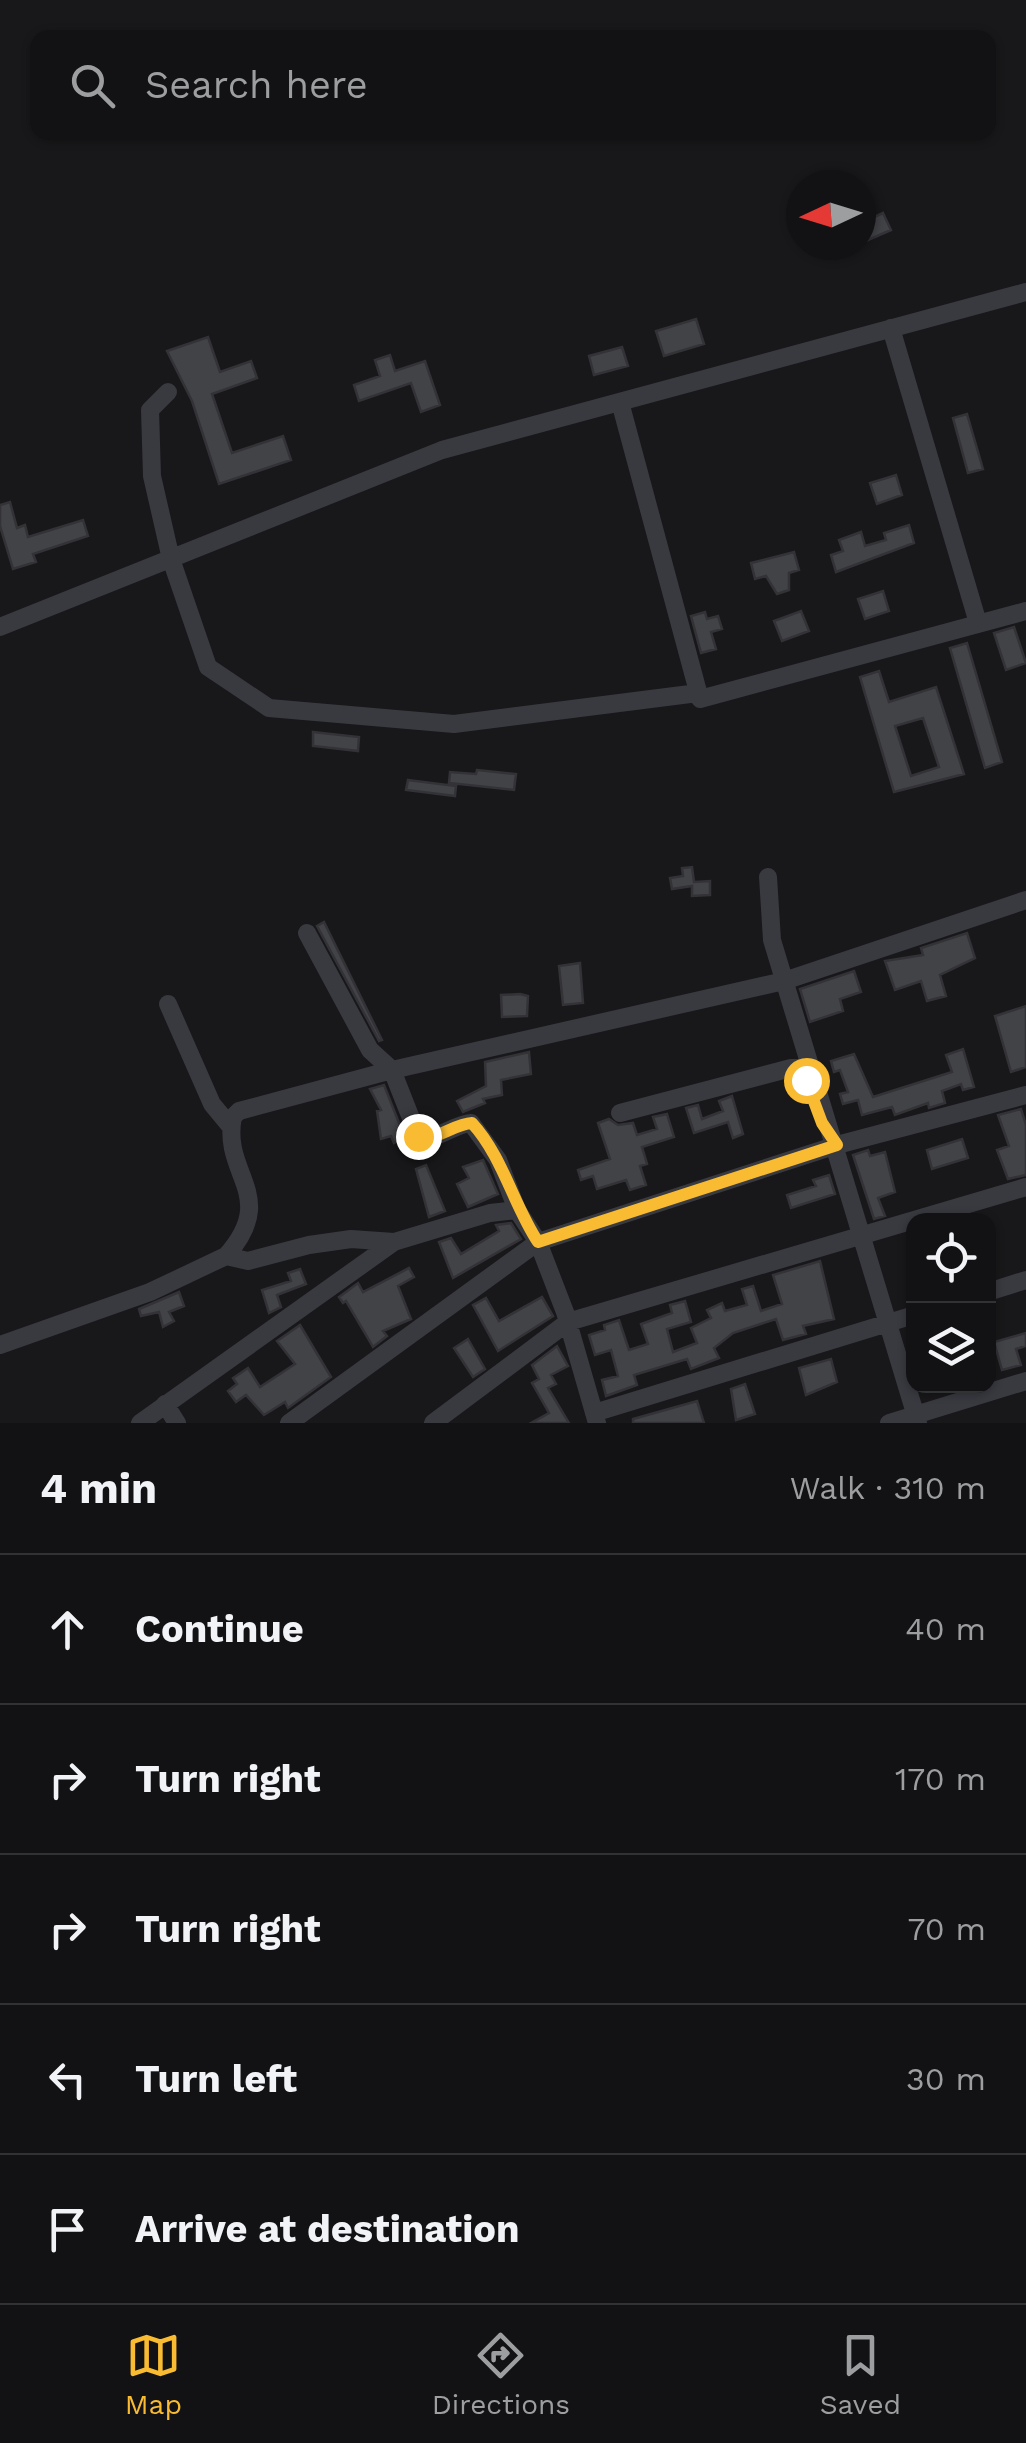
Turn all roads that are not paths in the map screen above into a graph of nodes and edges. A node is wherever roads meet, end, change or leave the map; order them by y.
1 (1026, 292) edge
2 (891, 328) junction
3 (168, 392) dead end
4 (620, 402) junction
5 (170, 558) junction
6 (1026, 611) edge
7 (978, 623) junction
8 (0, 627) edge
9 (698, 693) junction
10 (768, 877) dead end
11 (1026, 900) edge
12 (308, 933) dead end
13 (784, 982) junction
14 (168, 1004) dead end
15 (392, 1070) junction
16 (1026, 1095) edge
17 (620, 1113) dead end
18 (231, 1127) junction
19 (837, 1145) junction
20 (1026, 1187) edge
21 (517, 1210) junction
22 (861, 1236) junction
23 (394, 1242) junction
24 (538, 1242) junction
25 (226, 1256) junction
26 (1026, 1280) edge
27 (996, 1289) edge
28 (906, 1316) edge
29 (568, 1322) junction
30 (885, 1323) junction
31 (0, 1345) edge
32 (1026, 1381) edge
33 (165, 1404) junction
34 (917, 1419) edge
35 (596, 1420) edge
36 (140, 1423) edge
37 (177, 1423) edge
38 (289, 1423) edge
39 (433, 1423) edge
40 (888, 1423) edge

1 - 2 street
2 - 4 street
2 - 7 street
3 - 5 street
4 - 5 street
4 - 9 street
5 - 8 street
5 - 9 street
6 - 7 street
7 - 9 street
10 - 13 street
11 - 13 street
12 - 15 street
13 - 15 street
13 - 19 street
14 - 18 street
15 - 18 street
15 - 21 street
16 - 19 street
17 - 19 street
18 - 25 street
19 - 22 street
19 - 24 street
20 - 22 street
21 - 23 street
21 - 24 street
22 - 29 street
22 - 30 street
23 - 25 street
23 - 33 street
24 - 29 street
24 - 38 street
25 - 31 street
26 - 27 street
28 - 30 street
29 - 35 street
29 - 39 street
30 - 34 street
30 - 35 street
32 - 34 street
33 - 36 street
33 - 37 street
34 - 40 street

